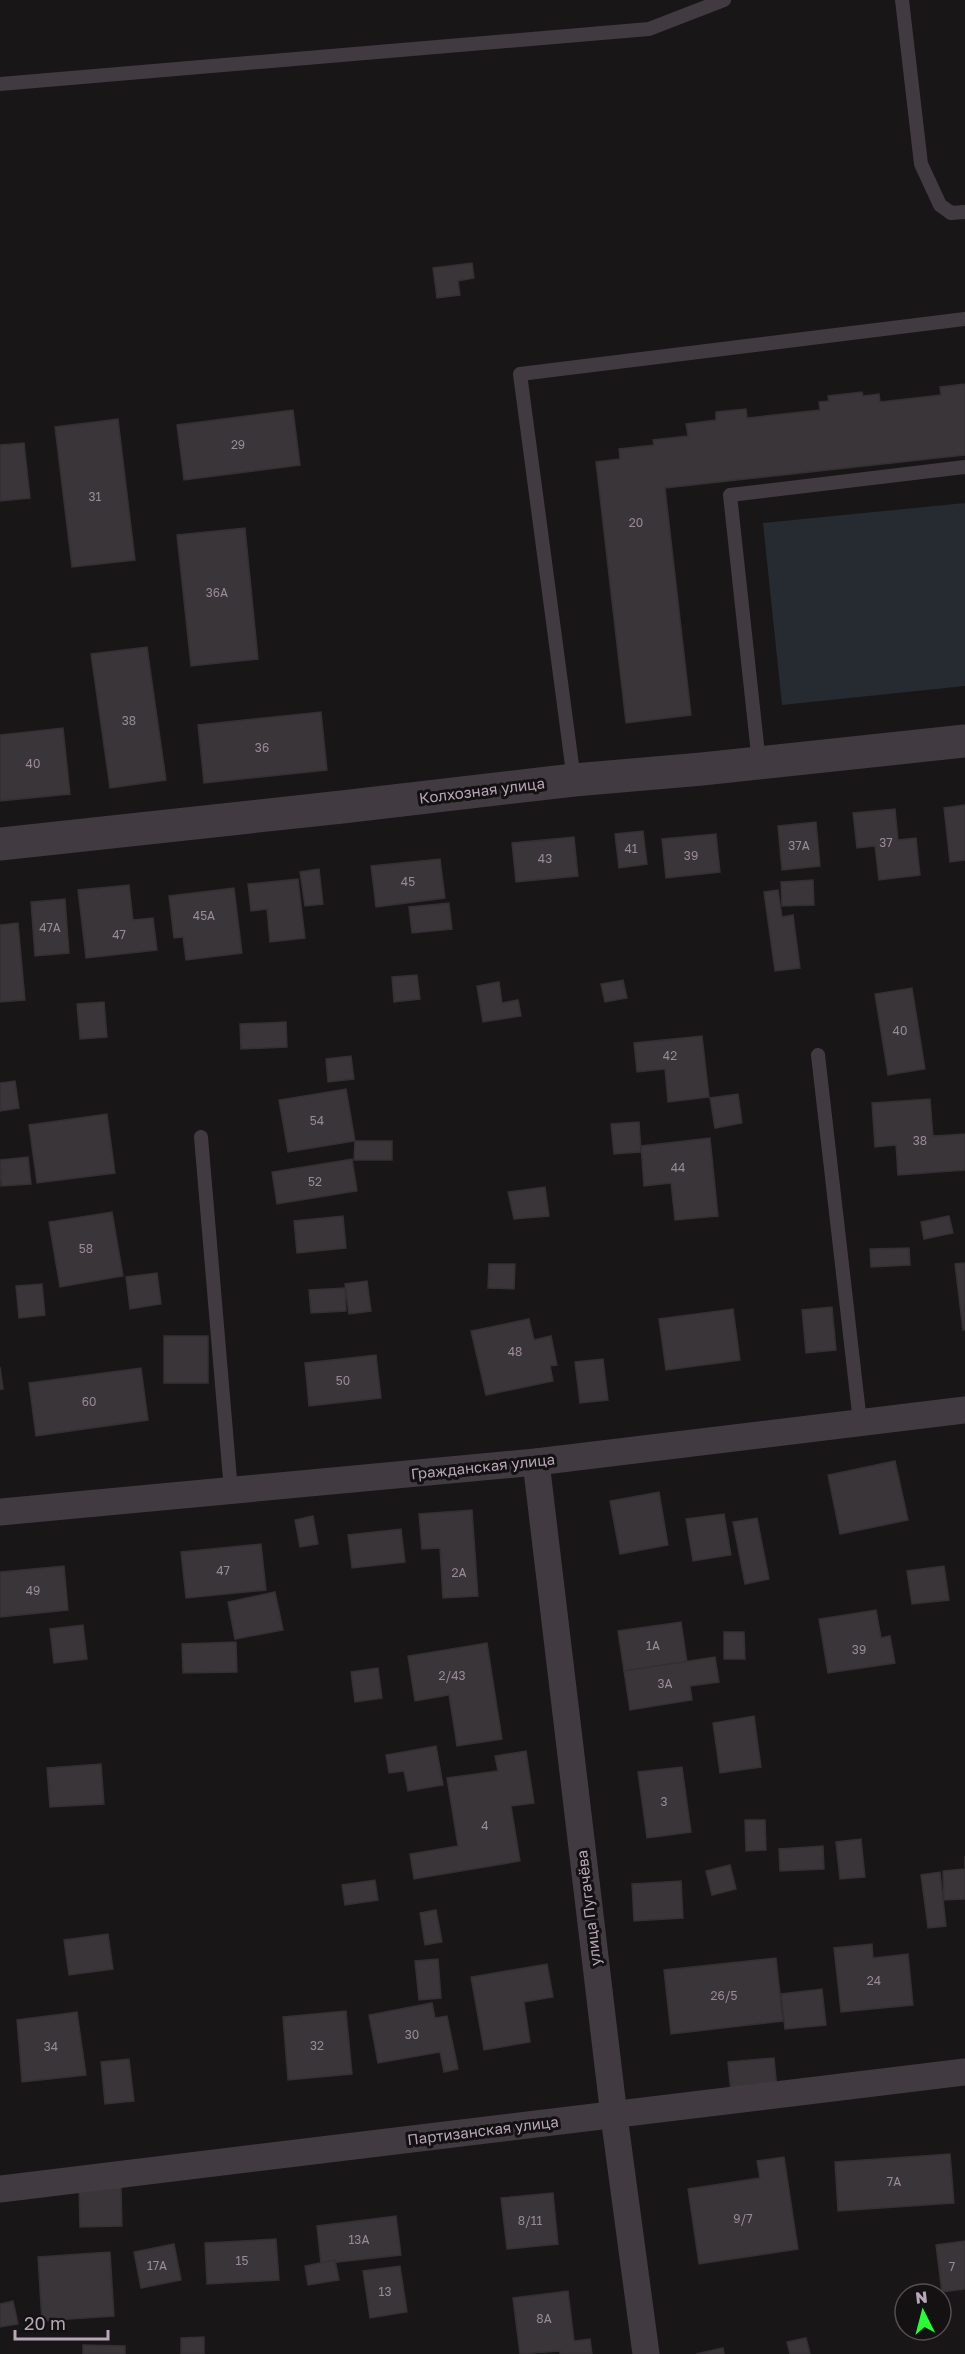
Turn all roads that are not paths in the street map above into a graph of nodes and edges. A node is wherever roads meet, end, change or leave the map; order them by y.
1 (724, 0) edge
2 (902, 0) edge
3 (0, 84) edge
4 (965, 212) edge
5 (965, 319) edge
6 (965, 467) edge
7 (965, 741) edge
8 (759, 763) junction
9 (574, 780) junction
10 (0, 844) edge
11 (818, 1055) dead end
12 (201, 1137) dead end
13 (965, 1410) edge
14 (860, 1422) junction
15 (536, 1462) junction
16 (231, 1491) junction
17 (0, 1512) edge
18 (965, 2072) edge
19 (614, 2116) junction
20 (0, 2189) edge
21 (646, 2354) edge

1 - 3 lane
2 - 4 lane
5 - 9 lane
6 - 8 lane
7 - 8 street, Колхозная улица
8 - 9 street, Колхозная улица
9 - 10 street, Колхозная улица
11 - 14 lane
12 - 16 lane
13 - 14 street, Гражданская улица
14 - 15 street, Гражданская улица
15 - 16 street, Гражданская улица
15 - 19 street, улица Пугачёва
16 - 17 street, Гражданская улица
18 - 19 street, Партизанская улица
19 - 20 street, Партизанская улица
19 - 21 street, улица Пугачёва

